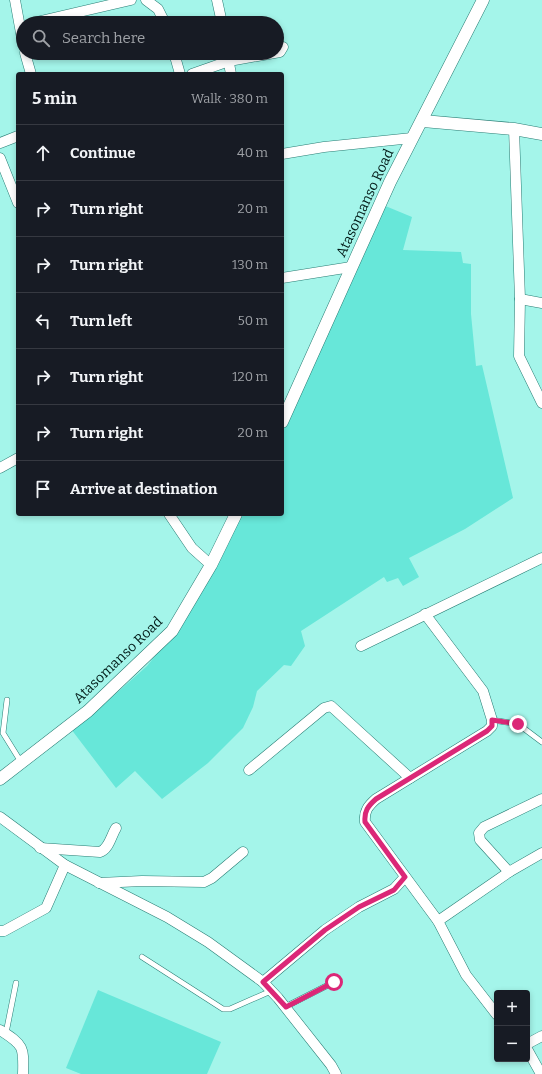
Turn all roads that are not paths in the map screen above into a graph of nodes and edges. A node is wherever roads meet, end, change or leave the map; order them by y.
1 (15, 0) edge
2 (131, 0) edge
3 (146, 0) edge
4 (217, 0) edge
5 (483, 0) edge
6 (19, 16) edge
7 (62, 16) edge
8 (162, 16) edge
9 (220, 16) edge
10 (27, 60) edge
11 (176, 60) edge
12 (222, 60) edge
13 (229, 60) edge
14 (30, 72) edge
15 (179, 72) edge
16 (196, 72) edge
17 (231, 72) edge
18 (422, 121) junction
19 (514, 129) junction
20 (542, 134) edge
21 (16, 137) edge
22 (412, 138) junction
23 (0, 143) edge
24 (284, 154) edge
25 (0, 158) edge
26 (16, 198) edge
27 (351, 267) junction
28 (284, 278) edge
29 (520, 299) junction
30 (542, 303) edge
31 (542, 404) edge
32 (284, 418) edge
33 (16, 459) edge
34 (0, 468) edge
35 (170, 516) edge
36 (235, 516) edge
37 (542, 558) edge
38 (211, 565) junction
39 (425, 614) junction
40 (361, 646) dead end
41 (7, 700) dead end
42 (492, 720) junction
43 (542, 742) edge
44 (21, 762) junction
45 (249, 770) dead end
46 (0, 778) edge
47 (410, 778) junction
48 (542, 799) edge
49 (0, 817) edge
50 (116, 828) dead end
51 (40, 848) junction
52 (243, 852) dead end
53 (542, 853) edge
54 (65, 865) junction
55 (509, 872) junction
56 (405, 877) junction
57 (97, 883) junction
58 (394, 890) junction
59 (416, 892) junction
60 (438, 921) junction
61 (0, 931) edge
62 (142, 957) dead end
63 (263, 982) junction
64 (334, 982) dead end
65 (16, 983) dead end
66 (271, 991) junction
67 (286, 1007) junction
68 (494, 1011) edge
69 (3, 1032) edge
70 (542, 1036) edge
71 (530, 1042) edge
72 (530, 1054) edge
73 (23, 1074) edge
74 (336, 1074) edge
75 (541, 1074) edge

1 - 6 street
2 - 7 street
3 - 8 street
4 - 9 street
5 - 18 street, Atasomanso Road
10 - 14 street
11 - 15 street
12 - 16 street
13 - 17 street
18 - 19 street
18 - 22 street, Atasomanso Road
19 - 20 street
19 - 29 street
21 - 23 street
22 - 24 street
22 - 27 street, Atasomanso Road
25 - 26 street
27 - 28 street
27 - 32 street, Atasomanso Road
29 - 30 street
29 - 31 street
33 - 34 street
35 - 38 street
36 - 38 street, Atasomanso Road
37 - 39 street
38 - 44 street, Atasomanso Road
39 - 40 street
39 - 42 street
41 - 44 lane
42 - 43 lane
42 - 47 street
44 - 46 street, Atasomanso Road
45 - 47 street
47 - 56 street
48 - 55 street
49 - 51 street
50 - 51 street
51 - 54 street
52 - 57 street
53 - 55 street
54 - 57 street
54 - 61 street
55 - 60 street
56 - 58 street
56 - 59 street
57 - 63 street
58 - 59 street
58 - 63 street
59 - 60 street
60 - 68 street
62 - 66 lane
63 - 66 street
64 - 67 lane
65 - 69 lane
66 - 67 street
67 - 74 street
69 - 73 street
70 - 71 street
72 - 75 street

